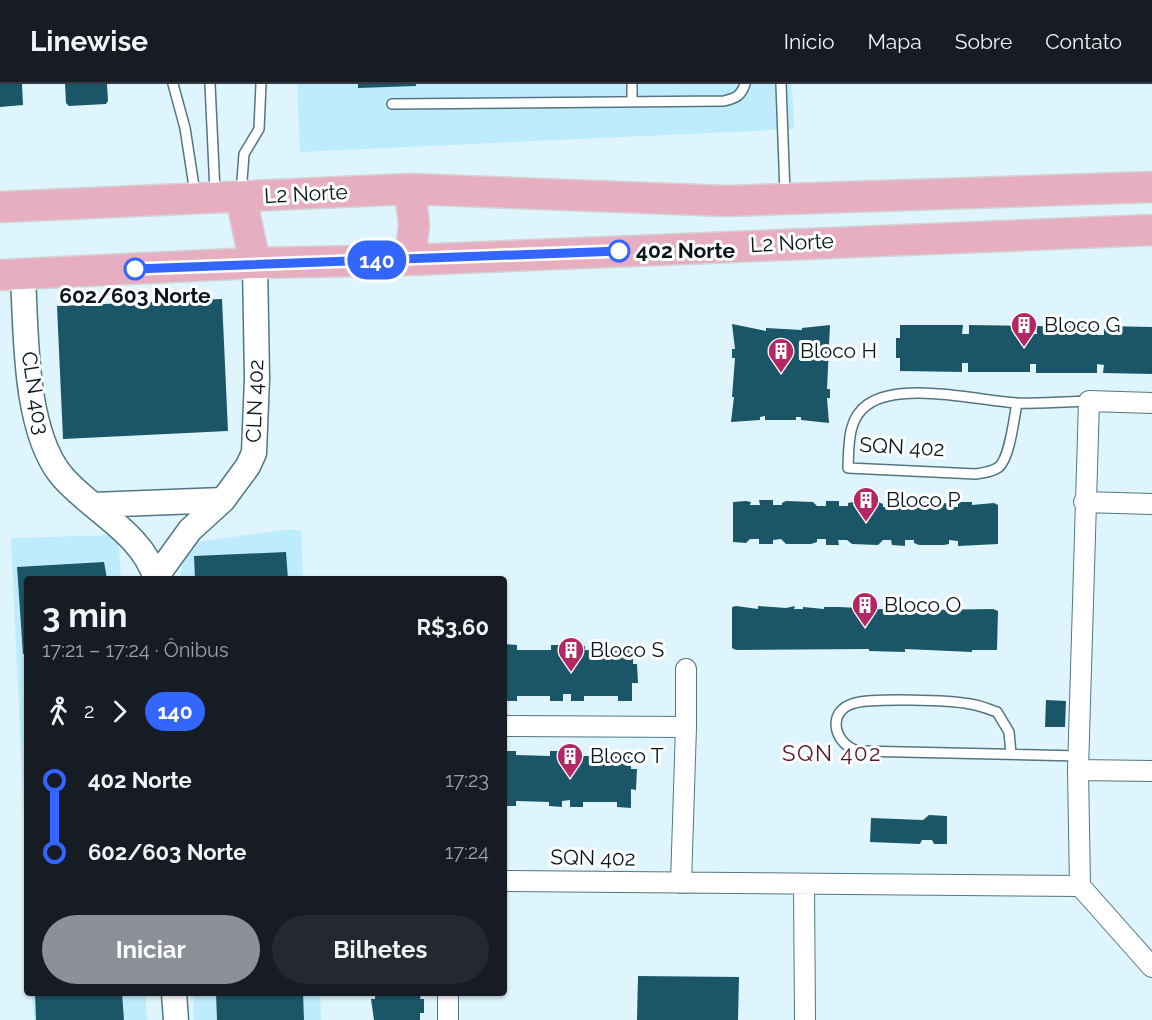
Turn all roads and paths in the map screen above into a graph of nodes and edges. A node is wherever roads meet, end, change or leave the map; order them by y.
1 (173, 84) edge
2 (210, 84) edge
3 (261, 84) edge
4 (632, 84) edge
5 (745, 84) edge
6 (781, 84) edge
7 (632, 102) junction
8 (392, 104) dead end
9 (1152, 187) edge
10 (410, 189) junction
11 (217, 198) junction
12 (786, 200) junction
13 (0, 207) edge
14 (1152, 230) edge
15 (410, 260) junction
16 (255, 263) junction
17 (11, 275) edge
18 (1089, 401) junction
19 (1017, 403) junction
20 (1152, 403) edge
21 (223, 500) junction
22 (1084, 502) junction
23 (1152, 504) edge
24 (93, 505) junction
25 (155, 576) edge
26 (157, 576) edge
27 (686, 669) dead end
28 (507, 726) edge
29 (686, 727) junction
30 (1011, 754) junction
31 (1079, 763) junction
32 (1152, 771) edge
33 (507, 880) edge
34 (681, 883) junction
35 (804, 885) junction
36 (1080, 886) junction
37 (1152, 967) edge
38 (174, 996) edge
39 (448, 996) edge
40 (176, 1020) edge
41 (448, 1020) edge
42 (805, 1020) edge

1 - 11 lane
2 - 11 lane
3 - 11 lane
4 - 7 lane
5 - 7 lane
6 - 12 lane
7 - 8 lane
9 - 12 main road, L2 Norte
10 - 11 main road, L2 Norte
10 - 12 main road, L2 Norte
10 - 15 main road
11 - 13 main road, L2 Norte
11 - 16 main road
14 - 15 main road, L2 Norte
15 - 16 main road, L2 Norte
16 - 17 main road, L2 Norte
16 - 21 street, CLN 402
17 - 24 street, CLN 403
18 - 19 lane, SQN 402
18 - 20 street, SQN 402
18 - 22 street
19 - 19 lane, SQN 402
21 - 24 street
21 - 26 street, CLN 402
22 - 23 street
22 - 31 street
24 - 25 street, CLN 403
27 - 29 street
28 - 29 street
29 - 34 street
30 - 30 lane
30 - 31 lane
31 - 32 street
31 - 36 street
33 - 34 street, SQN 402
34 - 35 street, SQN 402
35 - 36 street, SQN 402
35 - 42 street
36 - 37 street
38 - 40 street
39 - 41 street

